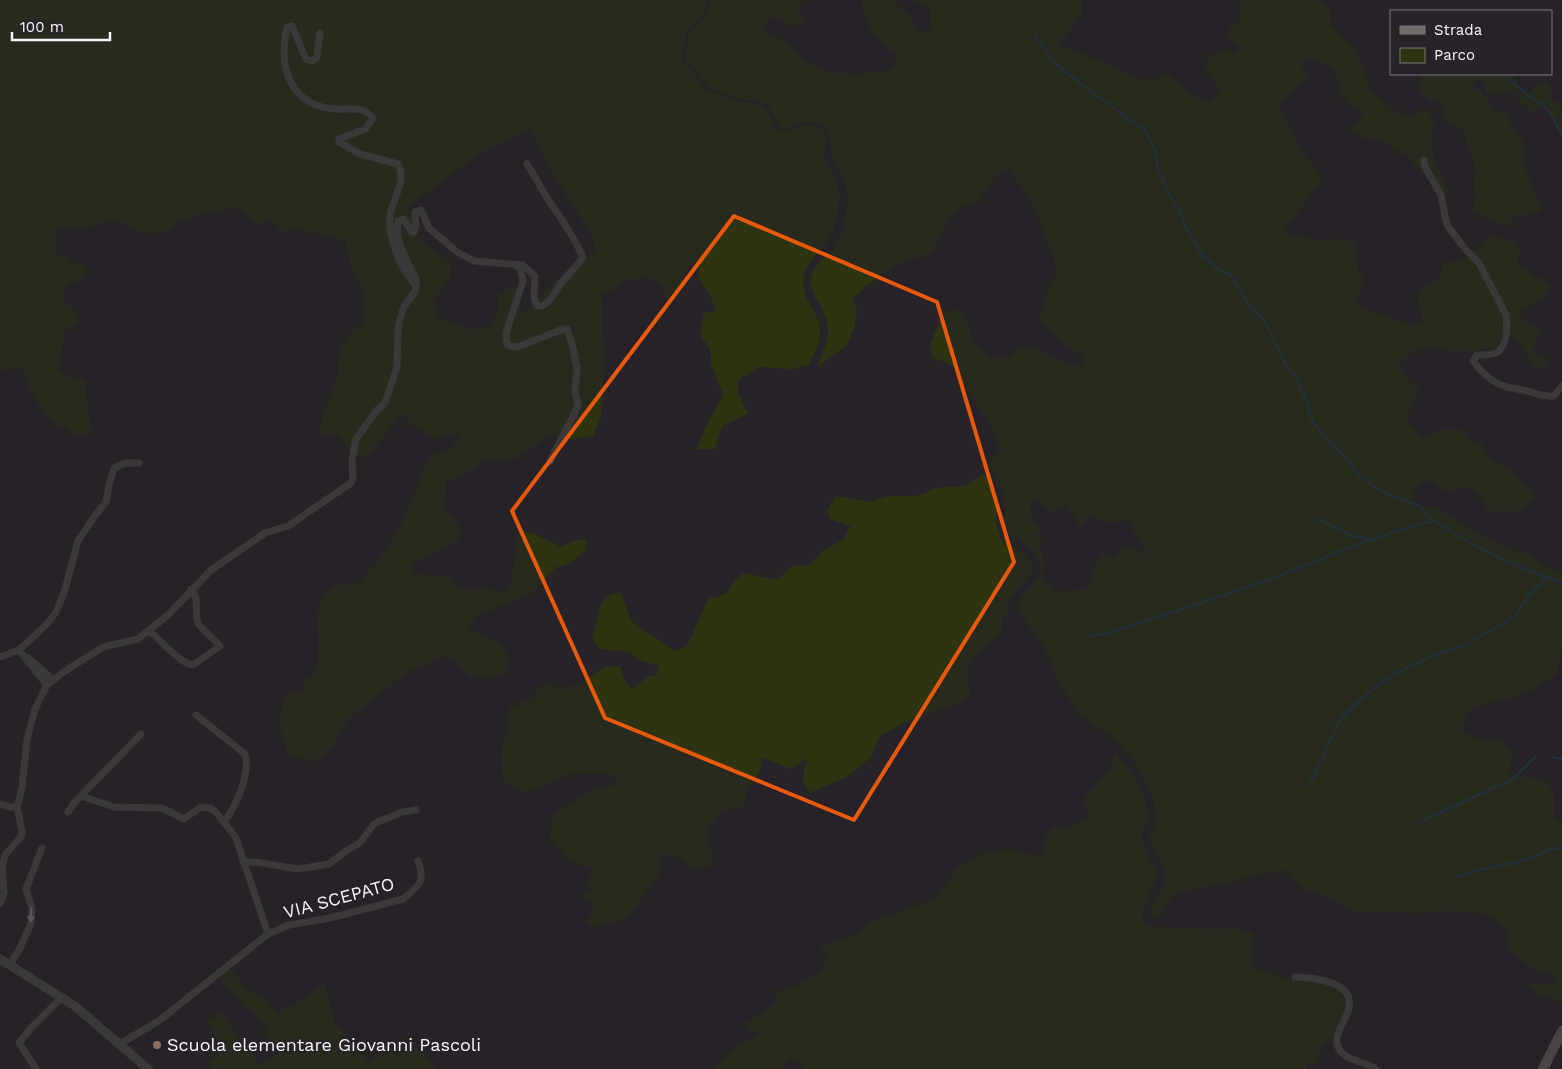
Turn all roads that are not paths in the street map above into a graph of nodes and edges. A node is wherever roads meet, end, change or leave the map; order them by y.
1 (320, 33) dead end
2 (1424, 160) dead end
3 (527, 164) dead end
4 (515, 265) junction
5 (416, 286) junction
6 (1562, 386) edge
7 (550, 462) dead end
8 (139, 463) dead end
9 (191, 589) junction
10 (148, 632) junction
11 (19, 650) junction
12 (0, 657) edge
13 (52, 679) junction
14 (47, 685) junction
15 (196, 715) dead end
16 (141, 734) dead end
17 (81, 796) junction
18 (0, 804) edge
19 (17, 807) junction
20 (416, 810) dead end
21 (68, 812) dead end
22 (224, 822) junction
23 (42, 848) dead end
24 (418, 861) dead end
25 (242, 862) junction
26 (0, 904) edge
27 (268, 934) junction
28 (0, 959) edge
29 (10, 964) junction
30 (1295, 977) dead end
31 (62, 997) junction
32 (1562, 1031) edge
33 (120, 1044) junction
34 (36, 1069) edge
35 (148, 1069) edge
36 (1376, 1069) edge
37 (1543, 1069) edge

1 - 5 street
2 - 6 street
3 - 4 street
4 - 5 street
4 - 7 street
5 - 9 street
8 - 11 street
9 - 10 street
9 - 10 street
10 - 13 street
11 - 12 street
11 - 13 street
11 - 14 street
13 - 14 street
14 - 19 street
15 - 22 street
16 - 17 street
17 - 21 street
17 - 22 street
18 - 19 street
19 - 26 street
20 - 25 street
22 - 25 street
23 -> 29 street
24 - 27 street, VIA SCEPATO
25 - 27 street
27 - 33 street
28 - 29 street
29 - 31 street
30 - 36 street
31 - 33 street
31 - 34 street
32 - 37 main road
33 - 35 street

